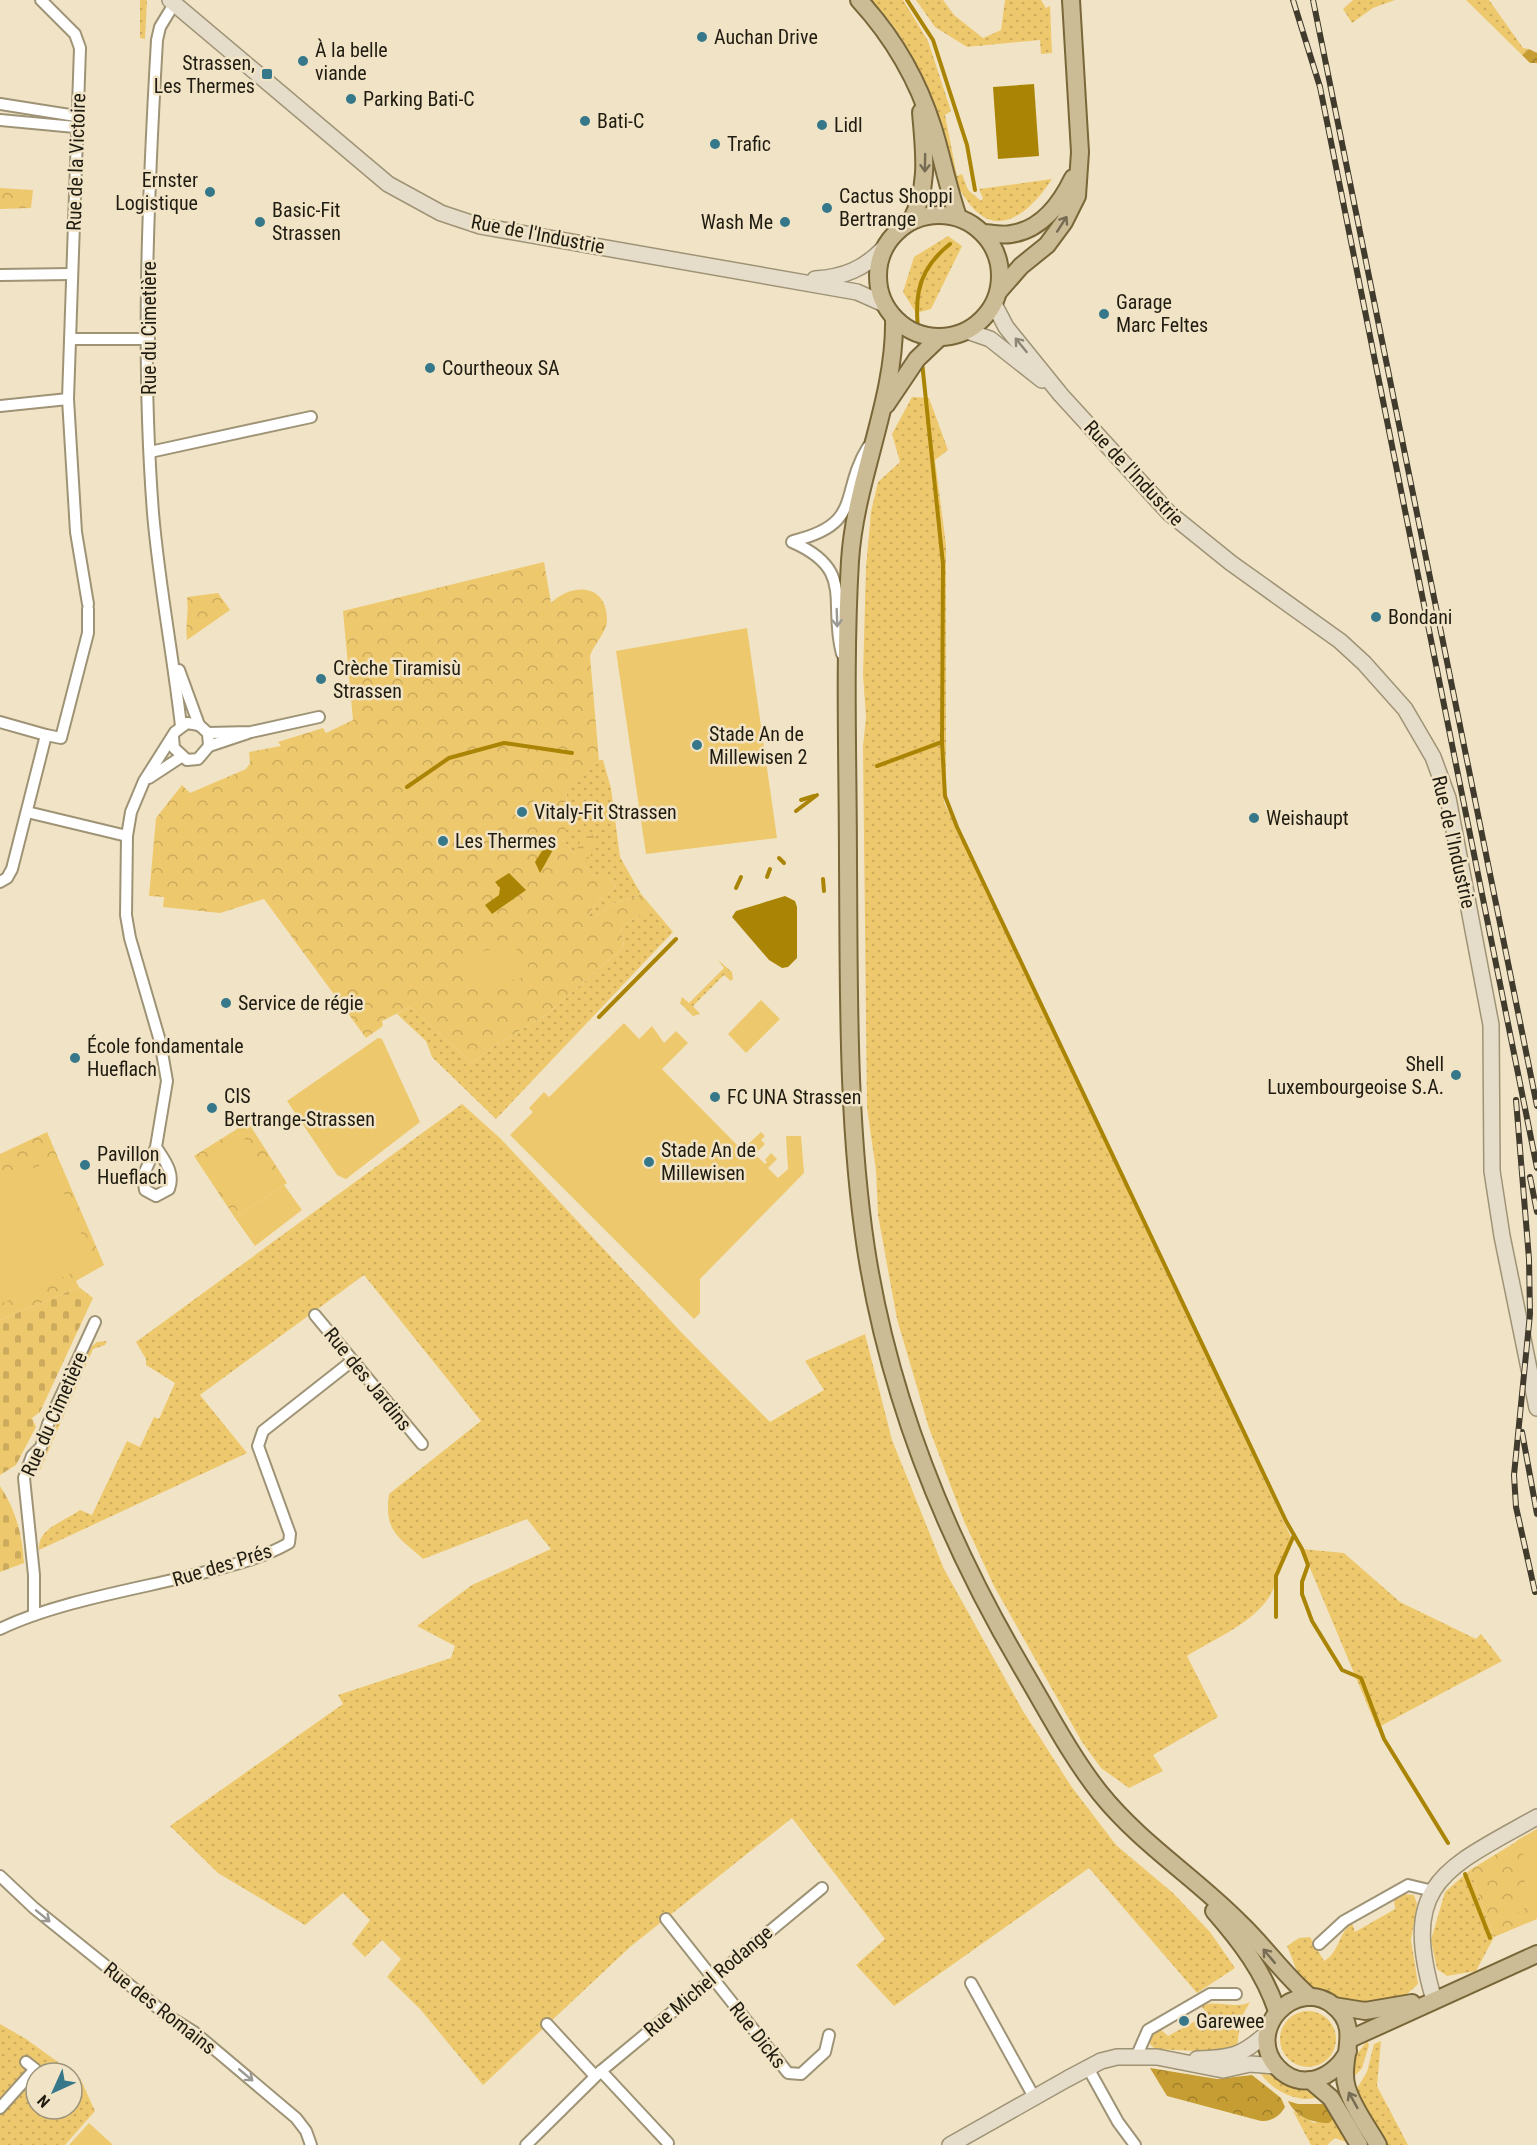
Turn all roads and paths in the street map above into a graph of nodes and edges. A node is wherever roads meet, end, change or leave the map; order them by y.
1 (40, 0) edge
2 (860, 0) edge
3 (1071, 0) edge
4 (172, 2) edge
5 (919, 90) junction
6 (0, 104) edge
7 (0, 120) edge
8 (76, 122) junction
9 (1079, 166) junction
10 (958, 218) junction
11 (911, 221) junction
12 (983, 232) junction
13 (884, 248) junction
14 (72, 274) junction
15 (0, 275) edge
16 (799, 281) junction
17 (997, 297) junction
18 (884, 304) junction
19 (894, 318) junction
20 (967, 331) junction
21 (939, 338) junction
22 (70, 339) junction
23 (149, 339) junction
24 (1061, 395) junction
25 (68, 399) junction
26 (0, 406) edge
27 (311, 417) dead end
28 (878, 419) junction
29 (871, 442) junction
30 (150, 452) junction
31 (173, 655) junction
32 (847, 673) junction
33 (319, 717) dead end
34 (0, 722) edge
35 (181, 726) junction
36 (203, 729) junction
37 (251, 732) junction
38 (46, 735) junction
39 (173, 737) junction
40 (209, 746) junction
41 (181, 757) junction
42 (144, 782) junction
43 (27, 812) junction
44 (127, 836) junction
45 (0, 882) edge
46 (156, 1147) dead end
47 (315, 1315) dead end
48 (95, 1322) dead end
49 (352, 1360) junction
50 (1537, 1408) edge
51 (422, 1444) dead end
52 (34, 1615) junction
53 (0, 1629) edge
54 (1537, 1817) edge
55 (1179, 1871) junction
56 (0, 1876) edge
57 (822, 1887) dead end
58 (1433, 1891) junction
59 (666, 1919) dead end
60 (1319, 1944) dead end
61 (1537, 1954) edge
62 (712, 1977) junction
63 (971, 1983) dead end
64 (1236, 1994) dead end
65 (1310, 1997) junction
66 (1434, 2000) junction
67 (1334, 2006) junction
68 (1277, 2011) junction
69 (547, 2024) dead end
70 (1267, 2033) junction
71 (829, 2035) dead end
72 (1349, 2045) junction
73 (1137, 2055) junction
74 (1174, 2059) junction
75 (1277, 2066) junction
76 (1088, 2068) junction
77 (598, 2074) junction
78 (24, 2080) edge
79 (1310, 2080) junction
80 (1034, 2097) junction
81 (0, 2108) edge
82 (668, 2143) dead end
83 (311, 2145) edge
84 (526, 2145) edge
85 (950, 2145) edge
86 (1135, 2145) edge
87 (1359, 2145) edge
88 (1378, 2145) edge

1 - 8 street, Rue de la Victoire
2 - 5 main road
3 - 9 main road
4 - 16 street, Rue de l'Industrie
4 - 23 street, Rue du Cimetière
5 - 10 main road
5 -> 11 main road
6 - 8 street
7 - 8 street
8 - 14 street, Rue de la Victoire
9 - 12 main road
17 -> 9 main road
10 - 11 main road
10 - 12 main road
11 - 13 main road
12 - 17 main road
13 - 16 street, Rue de l'Industrie
13 - 18 main road
14 - 15 street
14 - 22 street, Rue de la Victoire
16 - 18 street, Rue de l'Industrie
17 - 20 main road
24 -> 17 street, Rue de l'Industrie
18 - 19 main road
19 - 21 main road
19 - 28 main road
20 - 21 main road
20 - 24 street, Rue de l'Industrie
21 - 28 main road
22 - 23 street
22 - 25 street, Rue de la Victoire
23 - 30 street, Rue du Cimetière
24 - 50 street, Rue de l'Industrie
25 - 26 street
25 - 38 street, Rue de la Victoire
27 - 30 street
28 - 29 main road
29 - 32 main road
29 -> 32 street
30 - 31 street, Rue du Cimetière
31 - 35 street, Rue du Cimetière
31 - 36 street, Rue du Cimetière
32 - 55 main road
33 - 37 street
34 - 38 street
35 - 36 street
35 - 39 street
36 - 37 street
36 - 40 street, Rue du Cimetière
37 - 40 street
38 - 43 street
39 - 41 street
39 - 42 street
40 - 41 street
41 - 42 street
42 - 44 street
43 - 44 street
43 - 45 street
44 - 46 street
47 - 49 street, Rue des Jardins
48 - 52 street, Rue du Cimetière
49 - 51 street, Rue des Jardins
49 - 52 street, Rue des Prés
52 - 53 street, Rue des Prés
54 - 58 street
65 -> 55 main road
55 - 68 main road
56 -> 83 street, Rue des Romains
57 - 62 street, Rue Michel Rodange
58 - 60 street
58 - 66 street
59 - 62 street, Rue Dicks
61 - 66 main road
62 - 71 street, Rue Dicks
62 - 77 street, Rue Michel Rodange
63 - 80 street
64 - 73 street
65 - 67 main road
65 - 68 main road
66 - 67 main road
66 - 72 main road
67 - 72 main road
68 - 70 main road
69 - 77 street
70 - 74 street
70 - 75 main road
72 - 79 main road
88 -> 72 main road
73 - 74 street
73 - 76 street
74 - 75 street
75 - 79 main road
76 - 80 street
76 - 86 street
77 - 82 street
77 - 84 street, Rue Michel Rodange
78 - 81 street
79 - 87 main road
80 - 85 street

